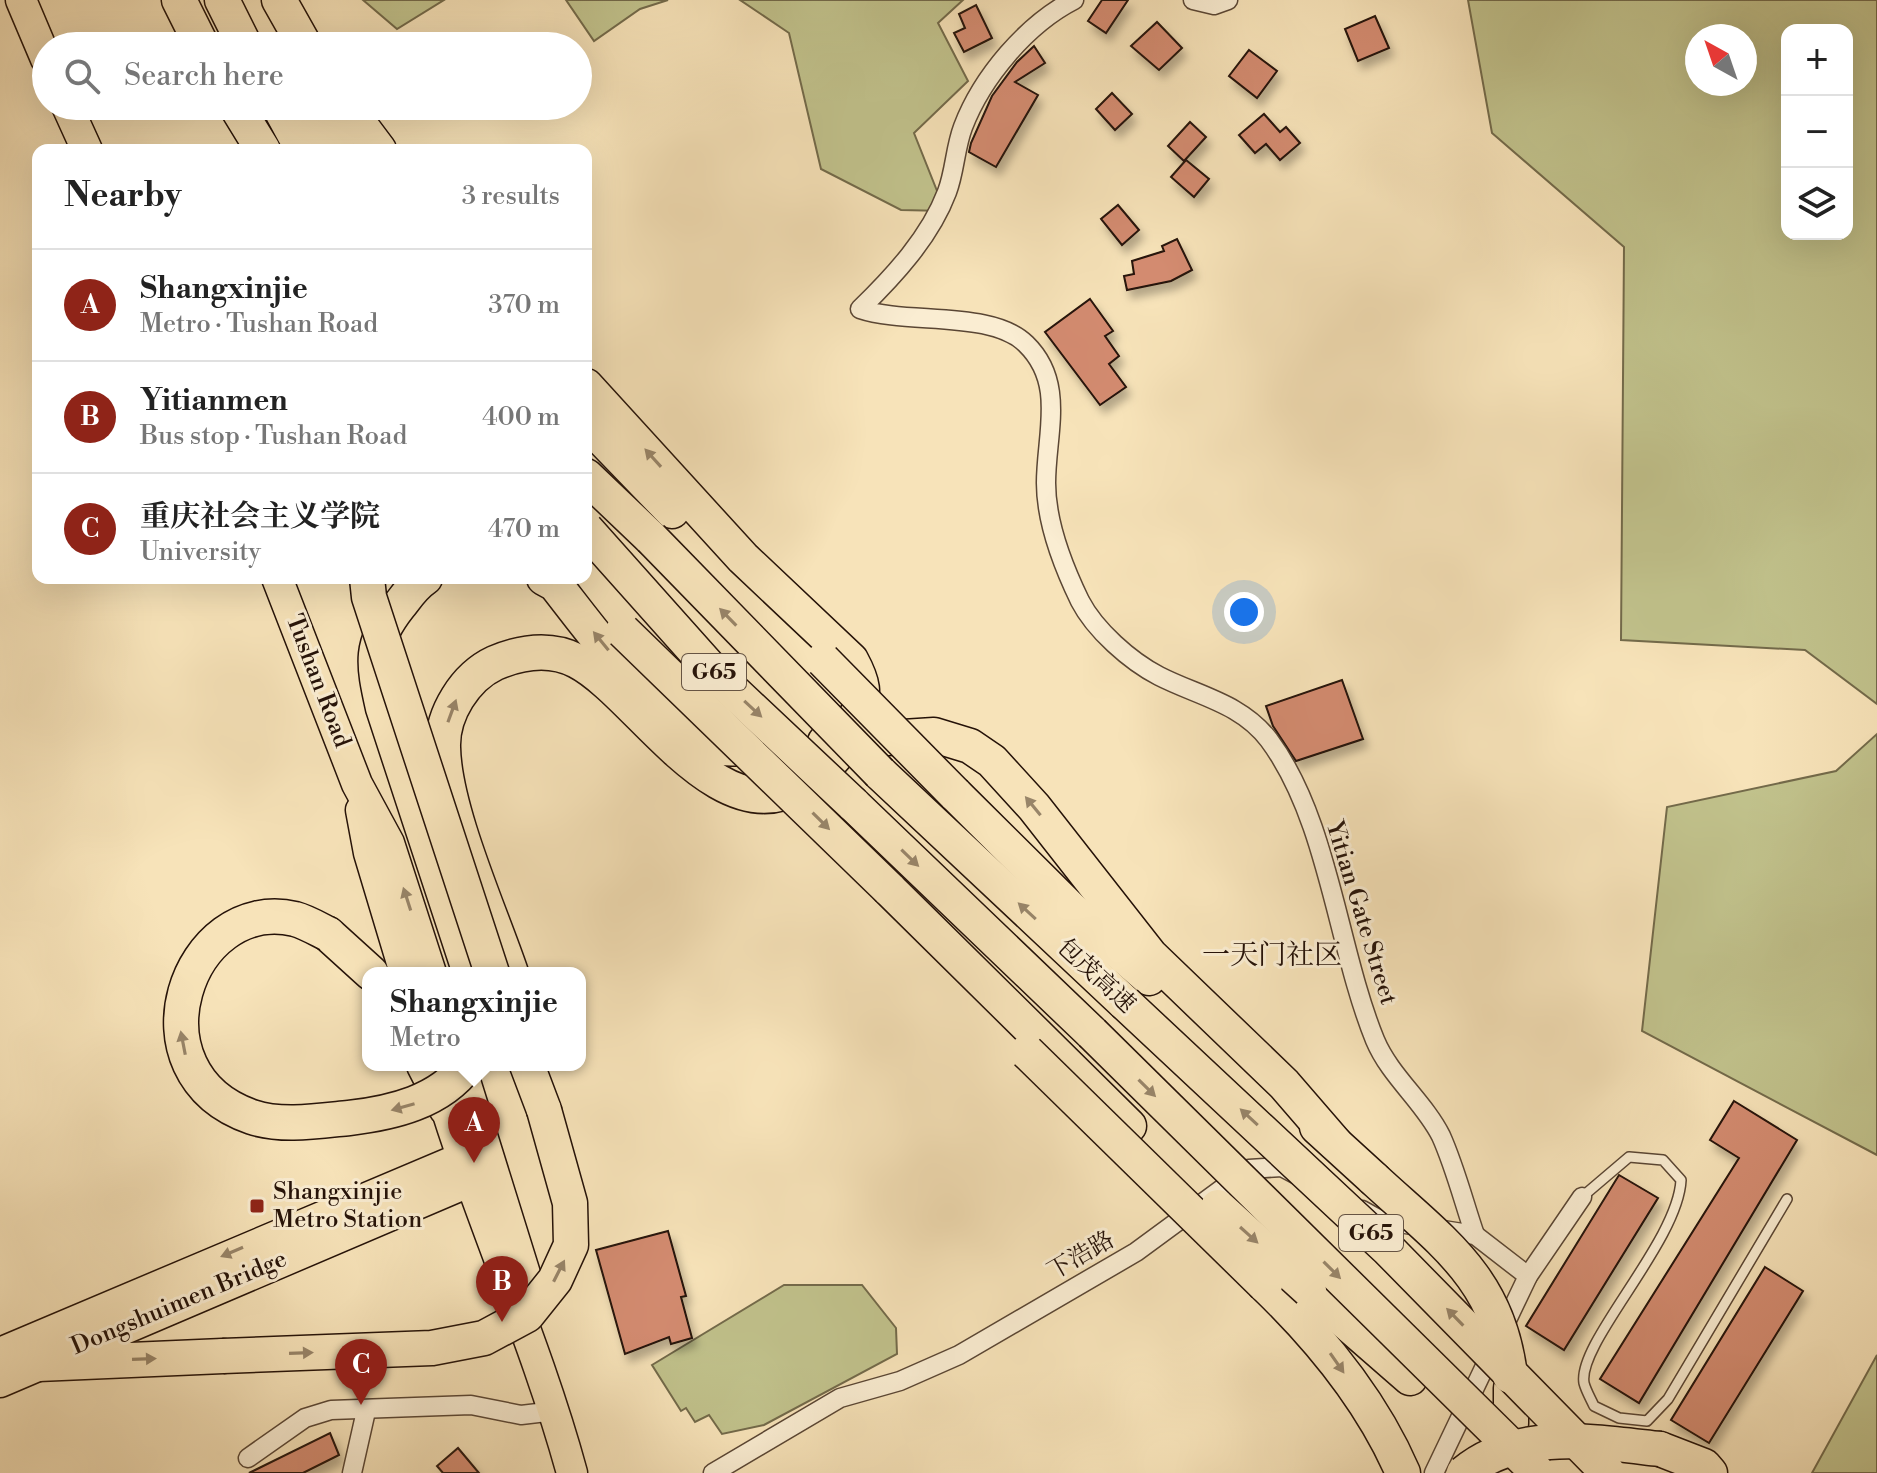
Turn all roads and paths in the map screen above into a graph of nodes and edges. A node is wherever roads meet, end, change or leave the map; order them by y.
1 (21, 0) edge
2 (179, 0) edge
3 (222, 0) edge
4 (1074, 0) edge
5 (1193, 0) edge
6 (1228, 0) edge
7 (267, 1) edge
8 (35, 32) edge
9 (195, 32) edge
10 (238, 32) edge
11 (289, 32) edge
12 (73, 120) edge
13 (245, 120) edge
14 (287, 120) edge
15 (320, 120) edge
16 (347, 120) edge
17 (356, 120) edge
18 (84, 144) edge
19 (259, 144) edge
20 (300, 144) edge
21 (334, 144) edge
22 (363, 144) edge
23 (374, 144) edge
24 (592, 393) edge
25 (592, 428) edge
26 (592, 482) edge
27 (592, 536) edge
28 (279, 584) edge
29 (368, 584) edge
30 (420, 584) edge
31 (555, 584) edge
32 (584, 584) edge
33 (357, 784) junction
34 (1146, 964) junction
35 (364, 967) edge
36 (403, 967) edge
37 (429, 967) edge
38 (468, 967) edge
39 (490, 967) edge
40 (509, 967) edge
41 (1034, 1046) junction
42 (427, 1071) edge
43 (435, 1071) edge
44 (461, 1071) edge
45 (463, 1071) edge
46 (529, 1071) edge
47 (534, 1071) edge
48 (446, 1108) junction
49 (544, 1110) junction
50 (477, 1164) junction
51 (1582, 1197) joint
52 (1787, 1199) dead end
53 (1475, 1235) junction
54 (1528, 1276) junction
55 (33, 1352) junction
56 (0, 1353) edge
57 (0, 1382) edge
58 (366, 1411) junction
59 (555, 1411) junction
60 (248, 1458) dead end
61 (352, 1473) edge
62 (572, 1473) edge
63 (588, 1473) edge
64 (713, 1473) edge
65 (1403, 1473) edge
66 (1434, 1473) edge
67 (1464, 1473) edge
68 (1503, 1473) edge
69 (1529, 1473) edge
70 (1538, 1473) edge
71 (1608, 1473) edge
72 (1710, 1473) edge

1 - 8 main road
2 - 9 highway
3 - 10 highway
4 - 53 street, Yitian Gate Street
5 - 6 street
7 - 11 highway
12 - 18 main road
13 - 19 highway
14 - 20 highway
15 - 21 highway
16 - 22 highway
17 - 23 highway
40 -> 24 highway, bridge
25 - 34 highway, bridge
71 -> 26 highway, 包茂高速 / G65, bridge
27 -> 70 highway, 包茂高速 / G65, bridge
28 - 33 main road, Tushan Road
29 - 39 highway, bridge
30 - 38 highway
34 -> 31 highway, bridge
32 -> 41 highway, bridge
33 - 36 main road, Tushan Road
37 -> 33 main road, Tushan Road
34 - 68 highway, bridge
45 -> 35 highway, bridge
41 -> 65 highway, bridge
41 -> 69 highway, bridge
42 - 48 highway
43 - 48 main road
44 - 50 main road
46 - 49 highway
47 - 49 highway
48 - 50 main road
55 -> 49 highway, bridge
50 - 55 main road, Dongshuimen Bridge
50 - 59 main road
50 - 63 main road
51 - 52 lane
51 - 54 street
53 - 54 street
53 - 64 street, 下浩路
54 - 66 street
55 - 56 main road, Dongshuimen Bridge
55 - 57 main road, Dongshuimen Bridge
58 - 59 street
58 - 60 street
58 - 61 street
59 - 62 main road
67 - 72 highway, bridge

